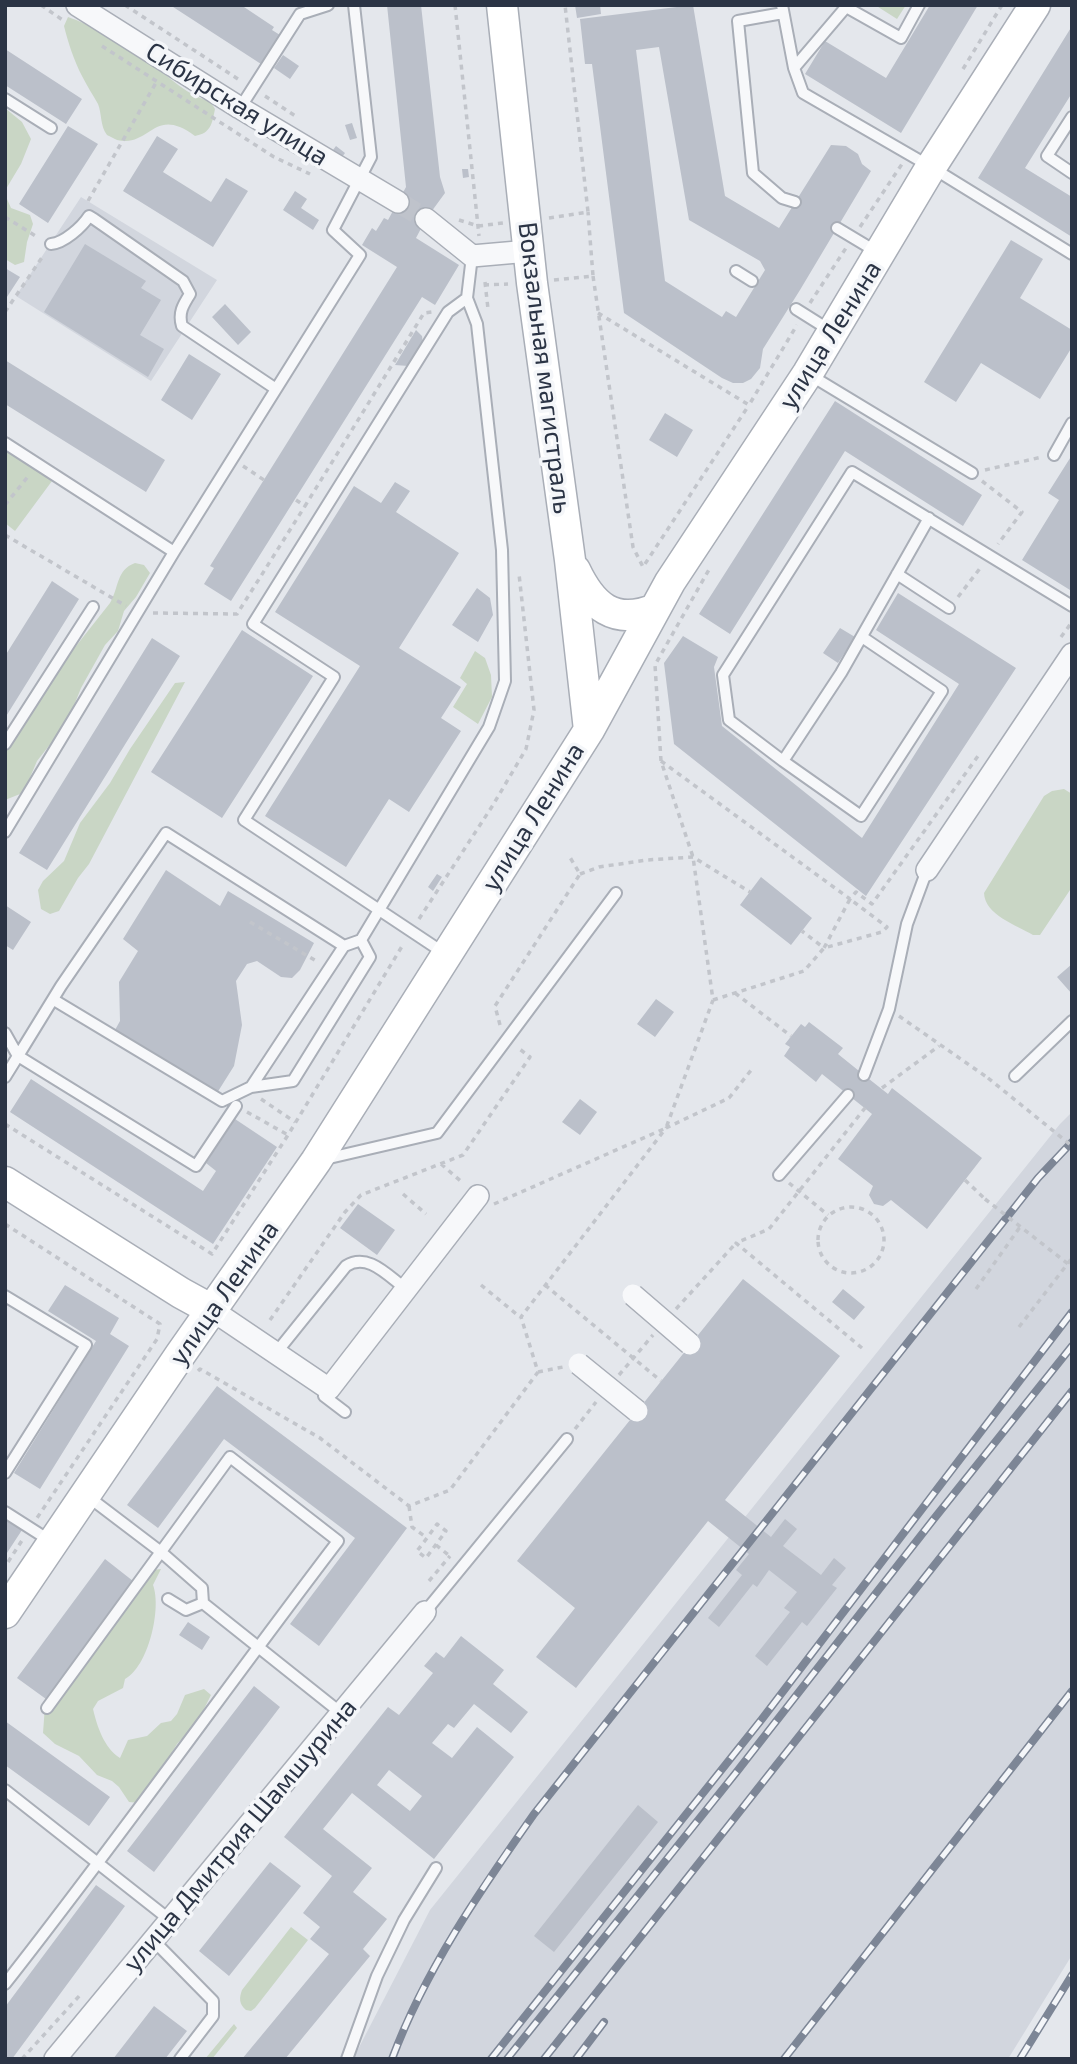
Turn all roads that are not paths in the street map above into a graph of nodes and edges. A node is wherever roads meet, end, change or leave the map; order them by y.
1 (77, 5) edge
2 (328, 5) edge
3 (354, 5) edge
4 (502, 5) edge
5 (919, 5) edge
6 (1035, 5) edge
7 (783, 9) edge
8 (794, 68) junction
9 (5, 99) edge
10 (240, 108) junction
11 (1072, 117) edge
12 (51, 128) dead end
13 (921, 161) junction
14 (1072, 173) edge
15 (361, 179) junction
16 (398, 202) tunnel mouth
17 (795, 202) dead end
18 (426, 219) tunnel mouth
19 (837, 228) dead end
20 (46, 242) road end
21 (529, 251) junction
22 (880, 254) junction
23 (1072, 254) edge
24 (472, 256) junction
25 (736, 271) dead end
26 (752, 281) dead end
27 (467, 298) junction
28 (800, 311) road end
29 (833, 332) junction
30 (808, 373) junction
31 (276, 389) junction
32 (1072, 423) edge
33 (5, 443) edge
34 (1054, 455) road end
35 (972, 473) road end
36 (929, 518) junction
37 (174, 552) junction
38 (570, 560) junction
39 (897, 574) junction
40 (1072, 606) edge
41 (93, 607) dead end
42 (949, 608) road end
43 (655, 609) junction
44 (862, 637) junction
45 (1072, 654) edge
46 (589, 730) junction
47 (5, 744) edge
48 (783, 761) junction
49 (5, 832) edge
50 (927, 870) joint
51 (616, 893) dead end
52 (379, 910) junction
53 (361, 940) junction
54 (344, 946) junction
55 (447, 954) junction
56 (54, 1000) junction
57 (1072, 1021) edge
58 (5, 1033) edge
59 (18, 1056) junction
60 (864, 1075) dead end
61 (1015, 1076) dead end
62 (5, 1077) edge
63 (254, 1092) junction
64 (848, 1095) dead end
65 (236, 1106) road end
66 (316, 1161) junction
67 (779, 1175) road end
68 (5, 1182) edge
69 (479, 1196) road end
70 (407, 1289) junction
71 (633, 1295) dead end
72 (5, 1296) edge
73 (212, 1310) junction
74 (690, 1344) dead end
75 (276, 1353) junction
76 (579, 1364) road end
77 (329, 1389) junction
78 (637, 1411) dead end
79 (345, 1412) dead end
80 (567, 1439) road end
81 (5, 1473) edge
82 (86, 1495) junction
83 (5, 1512) edge
84 (42, 1536) junction
85 (161, 1552) junction
86 (168, 1599) dead end
87 (202, 1604) junction
88 (425, 1612) joint
89 (5, 1613) edge
90 (257, 1647) junction
91 (47, 1708) dead end
92 (341, 1713) junction
93 (5, 1790) edge
94 (99, 1864) junction
95 (436, 1868) dead end
96 (170, 1920) junction
97 (153, 1940) junction
98 (5, 1984) edge
99 (55, 2059) edge
100 (180, 2059) edge
101 (346, 2059) edge

1 - 10 street, Сибирская улица
2 - 10 lane
3 - 15 lane
4 - 21 main road, Вокзальная магистраль
5 - 8 lane
6 - 13 main road, улица Ленина
7 - 8 lane
7 - 17 lane
8 - 13 lane
9 - 12 lane
10 - 15 street, Сибирская улица
11 - 14 lane
13 - 22 main road, улица Ленина
13 - 23 lane
15 - 16 street, Сибирская улица
15 - 31 lane
18 - 24 street
19 - 22 lane
20 - 31 lane
21 - 24 street
21 - 38 main road, Вокзальная магистраль
22 - 29 main road, улица Ленина
24 - 27 lane
25 - 26 lane
27 - 52 lane
27 - 52 lane
28 - 29 lane
29 - 30 main road, улица Ленина
30 - 35 lane
30 - 43 main road, улица Ленина
31 - 37 lane
32 - 34 lane
33 - 37 lane
36 - 39 lane
36 - 40 lane
36 - 48 lane
37 - 49 lane
38 - 43 main road
38 - 46 main road, Вокзальная магистраль
39 - 42 lane
39 - 44 lane
41 - 47 lane
43 - 46 main road, улица Ленина
44 - 48 lane
44 - 48 lane
45 - 50 street
46 - 55 main road, улица Ленина
50 - 60 lane
51 - 66 lane
52 - 53 lane
52 - 55 lane
53 - 54 lane
53 - 63 lane
54 - 56 lane
54 - 63 lane
55 - 66 main road, улица Ленина
56 - 59 lane
56 - 63 lane
57 - 61 lane
58 - 59 lane
59 - 62 lane
59 - 65 lane
64 - 67 lane
66 - 73 main road, улица Ленина
68 - 73 main road
69 - 70 street
70 - 75 lane
70 - 77 street
71 - 74 street, bridge
72 - 81 lane
73 - 75 street
73 - 82 main road, улица Ленина
75 - 77 street
76 - 78 street, bridge
77 - 79 lane
80 - 88 lane
82 - 84 main road, улица Ленина
82 - 85 lane
83 - 84 lane
84 - 89 main road, улица Ленина
85 - 87 lane
85 - 90 lane
85 - 91 lane
86 - 87 lane
87 - 90 lane
88 - 92 street, улица Дмитрия Шамшурина
90 - 92 lane
90 - 94 lane
92 - 96 street, улица Дмитрия Шамшурина
93 - 94 lane
94 - 96 lane
94 - 98 lane
95 - 101 lane
96 - 97 street, улица Дмитрия Шамшурина
97 - 99 street, улица Дмитрия Шамшурина
97 - 100 lane

